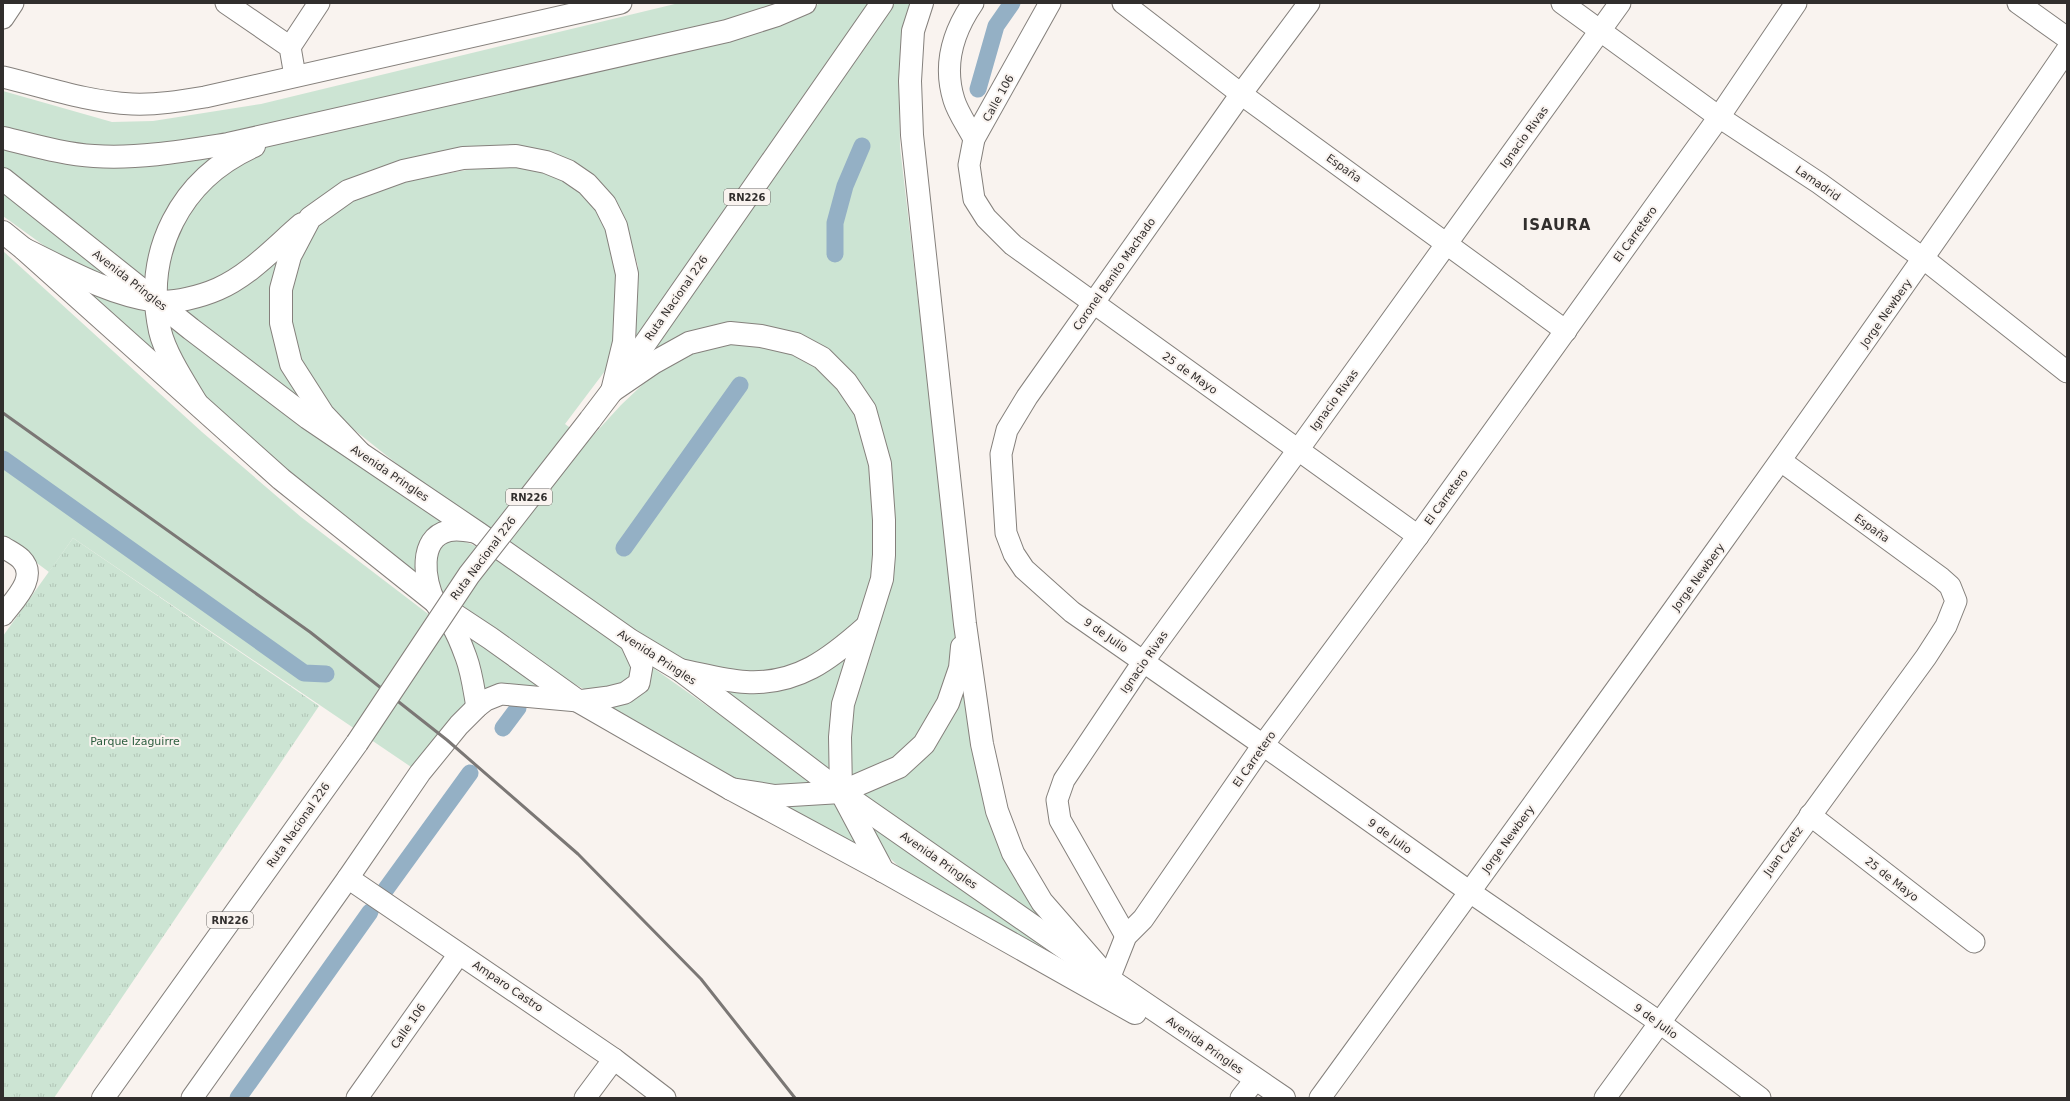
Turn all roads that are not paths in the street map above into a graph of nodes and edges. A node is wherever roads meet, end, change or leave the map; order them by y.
1 (13, 3) edge
2 (226, 3) edge
3 (319, 3) edge
4 (805, 3) edge
5 (882, 3) edge
6 (922, 3) edge
7 (973, 3) edge
8 (1050, 3) edge
9 (1123, 3) edge
10 (1309, 3) edge
11 (1562, 3) edge
12 (1620, 3) edge
13 (1796, 3) edge
14 (2018, 3) edge
15 (613, 4) edge
16 (3, 18) edge
17 (1601, 31) junction
18 (2067, 38) edge
19 (290, 47) junction
20 (2067, 50) edge
21 (295, 76) junction
22 (3, 77) edge
23 (1241, 94) junction
24 (1719, 117) junction
25 (282, 133) junction
26 (3, 138) edge
27 (974, 139) junction
28 (3, 179) edge
29 (974, 199) joint
30 (310, 218) junction
31 (3, 232) edge
32 (1447, 243) junction
33 (24, 249) junction
34 (1924, 259) junction
35 (157, 302) junction
36 (1094, 304) junction
37 (1566, 331) junction
38 (2067, 372) edge
39 (612, 391) junction
40 (196, 402) junction
41 (1298, 450) junction
42 (359, 452) junction
43 (1781, 462) junction
44 (478, 533) junction
45 (1418, 536) junction
46 (3, 547) edge
47 (1024, 569) joint
48 (434, 601) junction
49 (1956, 601) joint
50 (3, 615) edge
51 (964, 624) junction
52 (866, 627) junction
53 (630, 640) junction
54 (1143, 662) junction
55 (680, 670) junction
56 (578, 701) junction
57 (477, 707) junction
58 (1263, 745) junction
59 (732, 789) junction
60 (842, 792) junction
61 (1810, 815) junction
62 (883, 871) junction
63 (348, 878) junction
64 (1470, 892) junction
65 (1126, 936) junction
66 (1974, 942) dead end
67 (459, 954) junction
68 (1105, 986) junction
69 (1659, 1022) junction
70 (614, 1059) junction
71 (1255, 1080) junction
72 (103, 1098) edge
73 (192, 1098) edge
74 (357, 1098) edge
75 (585, 1098) edge
76 (665, 1098) edge
77 (1241, 1098) edge
78 (1284, 1098) edge
79 (1320, 1098) edge
80 (1605, 1098) edge
81 (1760, 1098) edge

1 - 16 street
2 - 19 street
3 - 19 street
4 - 25 main road
5 - 39 main road, Ruta Nacional 226 / RN226
6 - 51 main road
7 - 27 street
8 - 27 street, Calle 106
9 - 23 street, España
10 - 23 street, Coronel Benito Machado
11 - 17 street, Lamadrid
12 - 17 street, Ignacio Rivas
13 - 24 street, El Carretero
14 - 18 street
15 - 21 street
17 - 24 street, Lamadrid
17 - 32 street, Ignacio Rivas
19 - 21 street
20 - 34 street, Jorge Newbery
21 - 22 street
23 - 32 street, España
23 - 36 street, Coronel Benito Machado
24 - 34 street, Lamadrid
24 - 37 street, El Carretero
25 - 26 main road
25 - 35 main road
27 - 29 street, Calle 106
28 - 35 main road, Avenida Pringles
29 - 36 street, 25 de Mayo
30 - 35 main road
30 - 39 main road
30 - 42 main road
31 - 33 main road, Avenida Pringles
32 - 37 street, España
32 - 41 street, Ignacio Rivas
33 - 35 main road
33 - 40 main road, Avenida Pringles
34 - 38 street, Lamadrid
34 - 43 street, Jorge Newbery
35 - 40 main road
35 - 42 main road, Avenida Pringles
36 - 41 street, 25 de Mayo
36 - 47 street, Coronel Benito Machado
37 - 45 street, El Carretero
39 - 52 main road
39 - 72 main road, Ruta Nacional 226 / RN226, bridge
40 - 48 main road, Avenida Pringles
41 - 45 street, 25 de Mayo
41 - 54 street, Ignacio Rivas
42 - 44 main road, Avenida Pringles
43 - 49 street, España
43 - 64 street, Jorge Newbery
44 - 48 street
44 - 53 main road, Avenida Pringles
45 - 58 street, El Carretero
46 - 50 street
47 - 54 street, 9 de Julio
48 - 56 main road, Avenida Pringles
48 - 57 street
49 - 61 street, Juan Czetz
51 - 60 main road
51 - 68 main road
52 - 55 main road
52 - 60 main road
53 - 55 main road, Avenida Pringles
53 - 56 street
54 - 58 street, 9 de Julio
54 - 65 street, Ignacio Rivas
55 - 60 main road, Avenida Pringles
56 - 57 street
56 - 59 main road, Avenida Pringles
57 - 63 street
58 - 64 street, 9 de Julio
58 - 65 street, El Carretero
59 - 60 main road
59 - 62 main road, Avenida Pringles
60 - 62 main road
60 - 68 main road, Avenida Pringles
61 - 66 street, 25 de Mayo
61 - 69 street, Juan Czetz
62 - 68 main road, Avenida Pringles
63 - 67 street, Amparo Castro
63 - 73 street
64 - 69 street, 9 de Julio
64 - 79 street, Jorge Newbery
65 - 68 street, El Carretero
67 - 70 street, Amparo Castro
67 - 74 street, Calle 106
68 - 71 main road, Avenida Pringles
69 - 80 street, Juan Czetz
69 - 81 street, 9 de Julio
70 - 75 street
70 - 76 street, Amparo Castro
71 - 77 street
71 - 78 main road, Avenida Pringles

